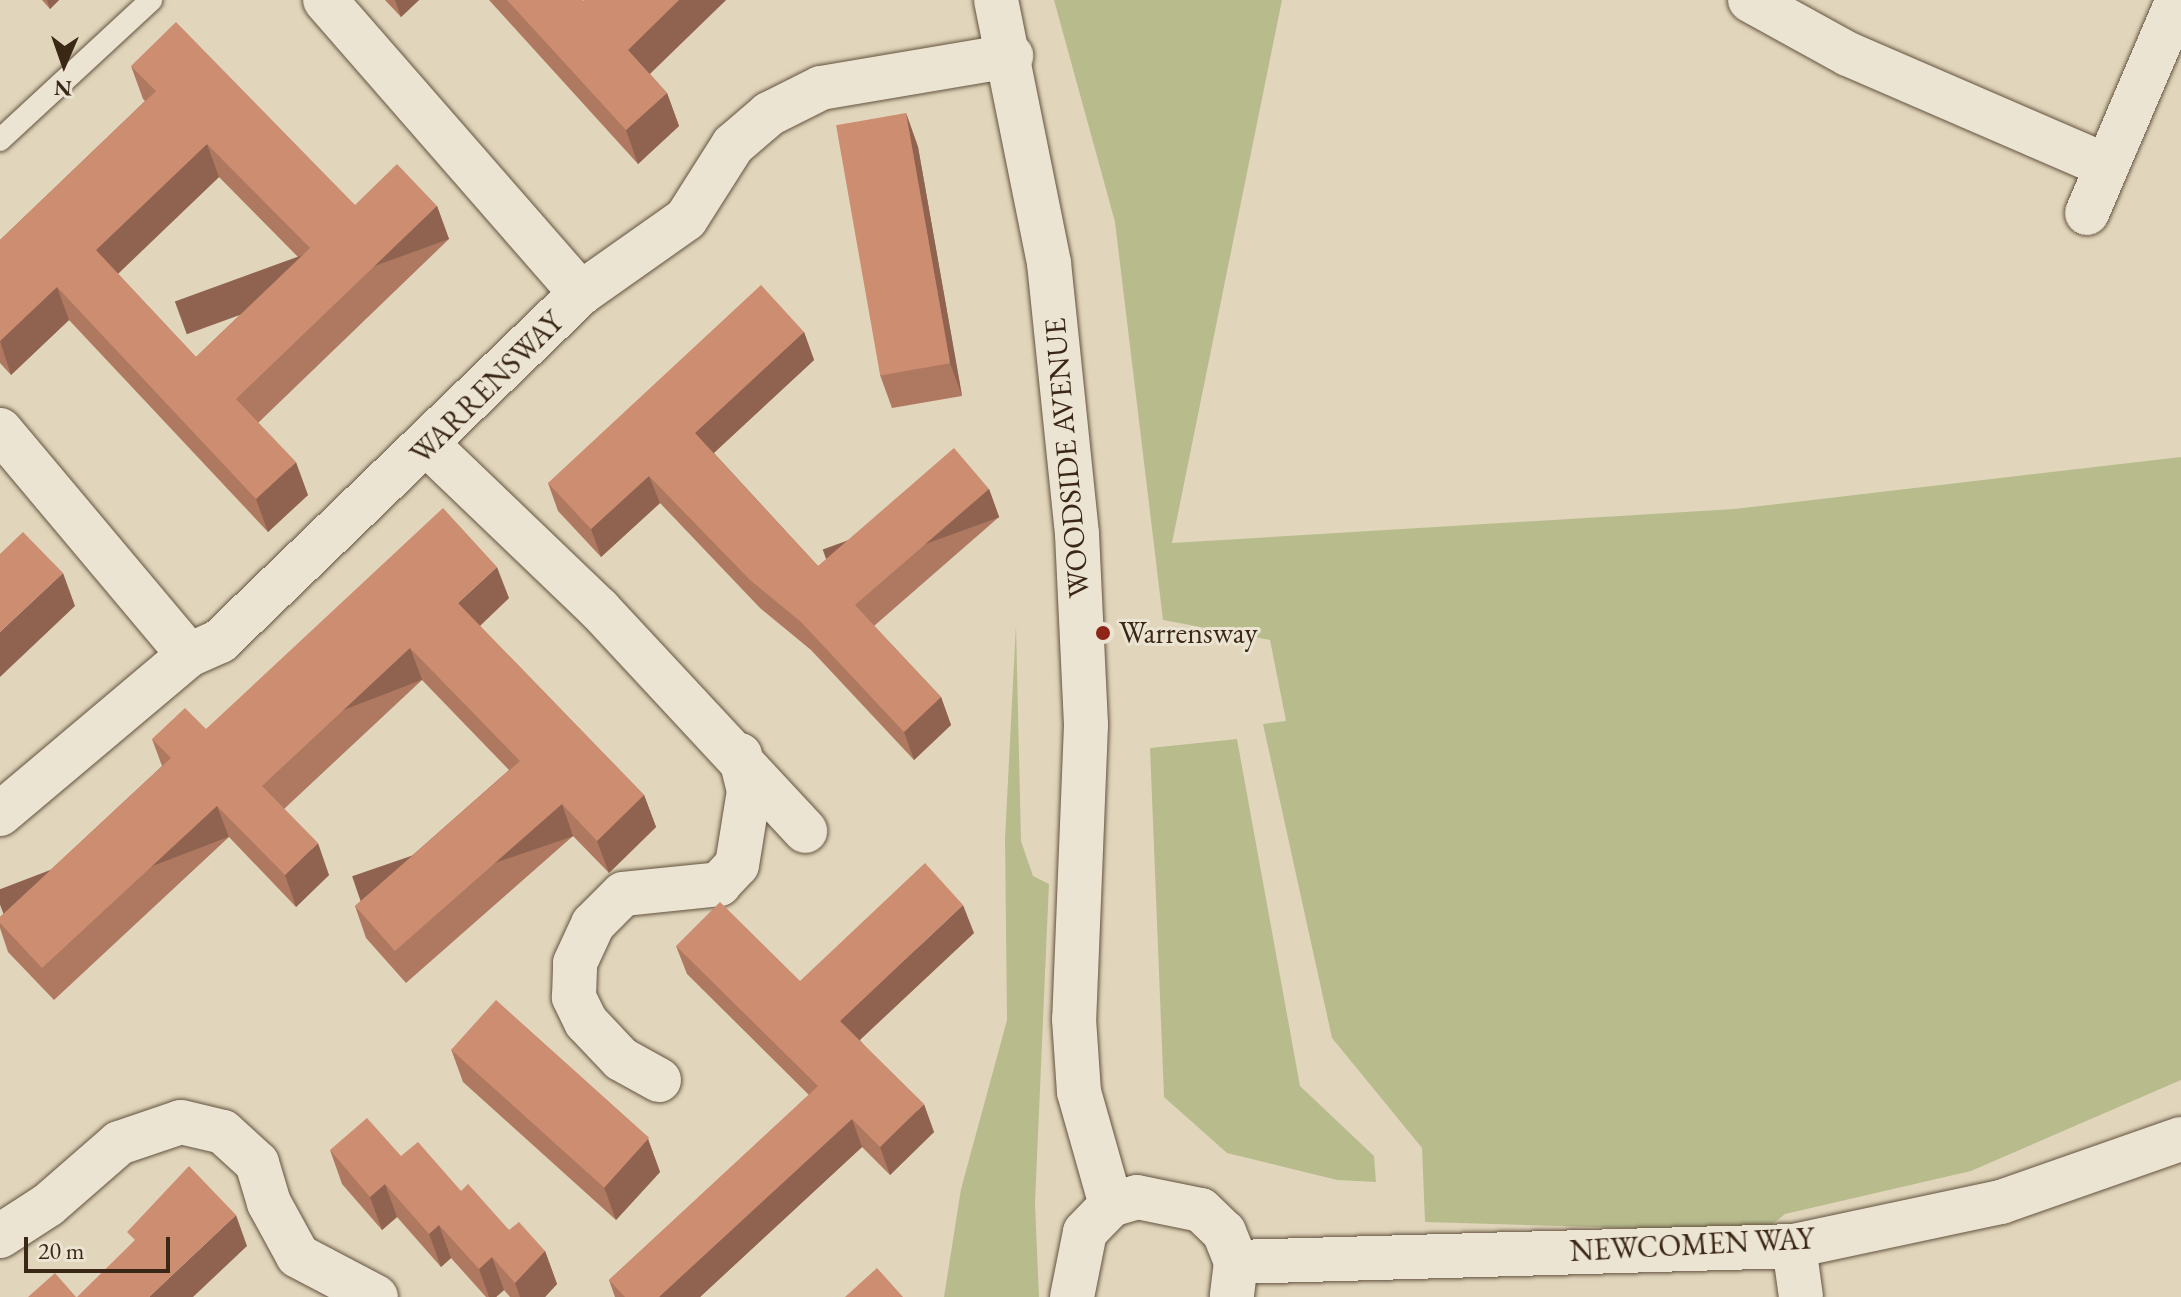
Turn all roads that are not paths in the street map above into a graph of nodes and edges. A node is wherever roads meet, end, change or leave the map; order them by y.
1 (151, 0) edge
2 (325, 0) edge
3 (996, 0) edge
4 (1750, 0) edge
5 (2178, 0) edge
6 (1011, 56) junction
7 (0, 140) edge
8 (2107, 166) junction
9 (2087, 213) dead end
10 (581, 293) junction
11 (0, 430) edge
12 (429, 446) junction
13 (189, 655) junction
14 (740, 755) junction
15 (0, 814) edge
16 (805, 831) dead end
17 (659, 1080) dead end
18 (2175, 1149) edge
19 (1111, 1205) junction
20 (0, 1236) edge
21 (1794, 1246) junction
22 (1234, 1279) edge
23 (376, 1297) edge
24 (1072, 1297) edge
25 (1801, 1297) edge

1 - 7 lane
2 - 10 street
3 - 6 street, WOODSIDE AVENUE
4 - 8 street
5 - 8 street
6 - 10 street, WARRENSWAY
6 - 19 street, WOODSIDE AVENUE
8 - 9 street
10 - 12 street, WARRENSWAY
11 - 13 street
12 - 13 street, WARRENSWAY
12 - 14 street
13 - 15 street, WARRENSWAY
14 - 16 street
14 - 17 street
18 - 21 street, NEWCOMEN WAY
19 - 22 street
19 - 24 street
20 - 23 street
21 - 22 street, NEWCOMEN WAY
21 - 25 street

